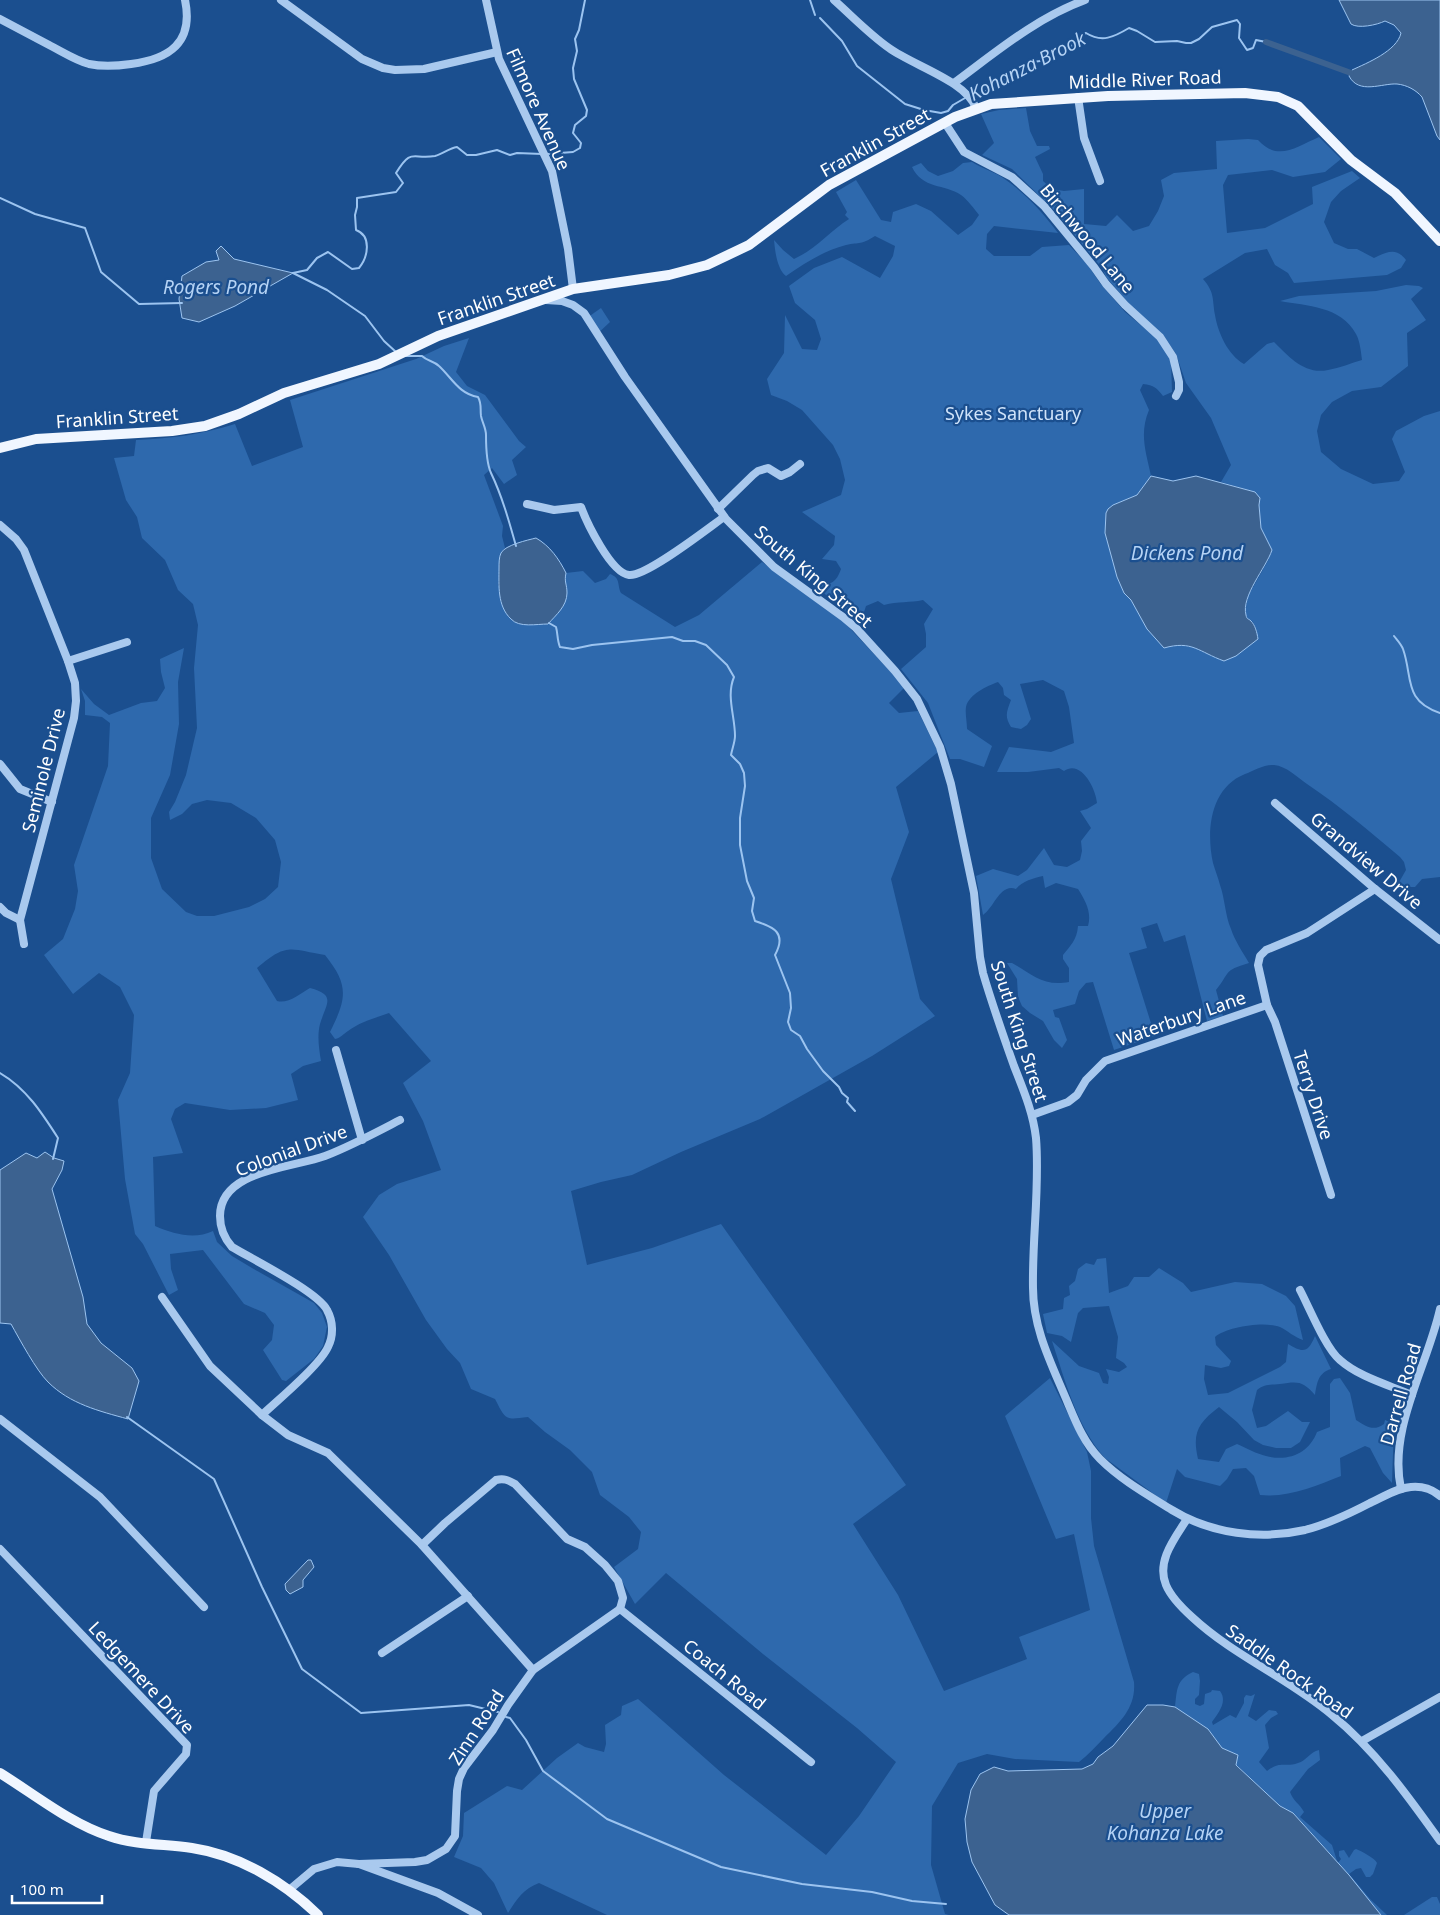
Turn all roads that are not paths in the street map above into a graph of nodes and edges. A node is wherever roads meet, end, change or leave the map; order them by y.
1 (185, 0) edge
2 (281, 0) edge
3 (486, 0) edge
4 (834, 0) edge
5 (1085, 0) edge
6 (0, 19) edge
7 (497, 52) junction
8 (954, 83) junction
9 (1078, 97) junction
10 (975, 105) junction
11 (944, 123) junction
12 (1100, 181) dead end
13 (1440, 240) edge
14 (573, 289) junction
15 (546, 300) junction
16 (1176, 396) dead end
17 (0, 448) edge
18 (800, 464) dead end
19 (526, 504) dead end
20 (718, 509) junction
21 (724, 517) junction
22 (0, 525) edge
23 (127, 642) dead end
24 (68, 661) junction
25 (0, 764) edge
26 (52, 802) junction
27 (1275, 802) dead end
28 (1375, 890) junction
29 (0, 907) edge
30 (20, 920) junction
31 (1440, 940) edge
32 (24, 944) dead end
33 (1267, 1005) junction
34 (336, 1050) dead end
35 (1032, 1115) junction
36 (400, 1120) dead end
37 (362, 1140) junction
38 (1331, 1195) dead end
39 (1300, 1290) dead end
40 (162, 1297) dead end
41 (1440, 1309) edge
42 (1412, 1395) junction
43 (262, 1416) junction
44 (0, 1419) edge
45 (1401, 1489) junction
46 (1440, 1496) edge
47 (1186, 1519) junction
48 (422, 1545) junction
49 (0, 1549) edge
50 (468, 1596) junction
51 (204, 1607) dead end
52 (620, 1609) junction
53 (382, 1653) dead end
54 (533, 1670) junction
55 (1440, 1697) edge
56 (1362, 1741) junction
57 (811, 1762) dead end
58 (0, 1773) edge
59 (146, 1842) junction
60 (1440, 1842) edge
61 (359, 1864) junction
62 (289, 1890) junction
63 (318, 1915) edge
64 (478, 1915) edge

1 - 6 street
2 - 7 street
3 - 7 street, Filmore Avenue
4 - 8 street
5 - 8 street
7 - 14 street, Filmore Avenue
8 - 10 street
9 - 10 main road, Middle River Road
9 - 12 street
9 - 13 main road, Middle River Road
10 - 11 main road, Franklin Street
11 - 14 main road, Franklin Street
11 - 16 street, Birchwood Lane
14 - 15 main road, Franklin Street
15 - 17 main road, Franklin Street
15 - 20 street, South King Street
18 - 20 street
19 - 21 street
20 - 21 street, South King Street
21 - 35 street, South King Street
22 - 24 street, Seminole Drive
23 - 24 street
24 - 26 street, Seminole Drive
25 - 26 street
26 - 30 street, Seminole Drive
27 - 28 street, Grandview Drive
28 - 31 street, Grandview Drive
28 - 33 street, Waterbury Lane
29 - 30 street
30 - 32 street
33 - 35 street, Waterbury Lane
33 - 38 street, Terry Drive
34 - 37 street
35 - 47 street, South King Street
36 - 37 street, Colonial Drive
37 - 43 street, Colonial Drive
39 - 42 street
40 - 43 street
41 - 42 street, Darrell Road
42 - 45 street, Darrell Road
43 - 48 street
44 - 51 street
45 - 46 street, South King Street
45 - 47 street, South King Street
47 - 56 street, Saddle Rock Road
48 - 50 street
48 - 52 street
49 - 59 street, Ledgemere Drive
50 - 53 street
50 - 54 street
52 - 54 street, Zinn Road
52 - 57 street, Coach Road
54 - 61 street, Zinn Road
55 - 56 street
56 - 60 street, Saddle Rock Road
58 - 59 main road
59 - 62 main road
61 - 62 street
61 - 64 street
62 - 63 main road

